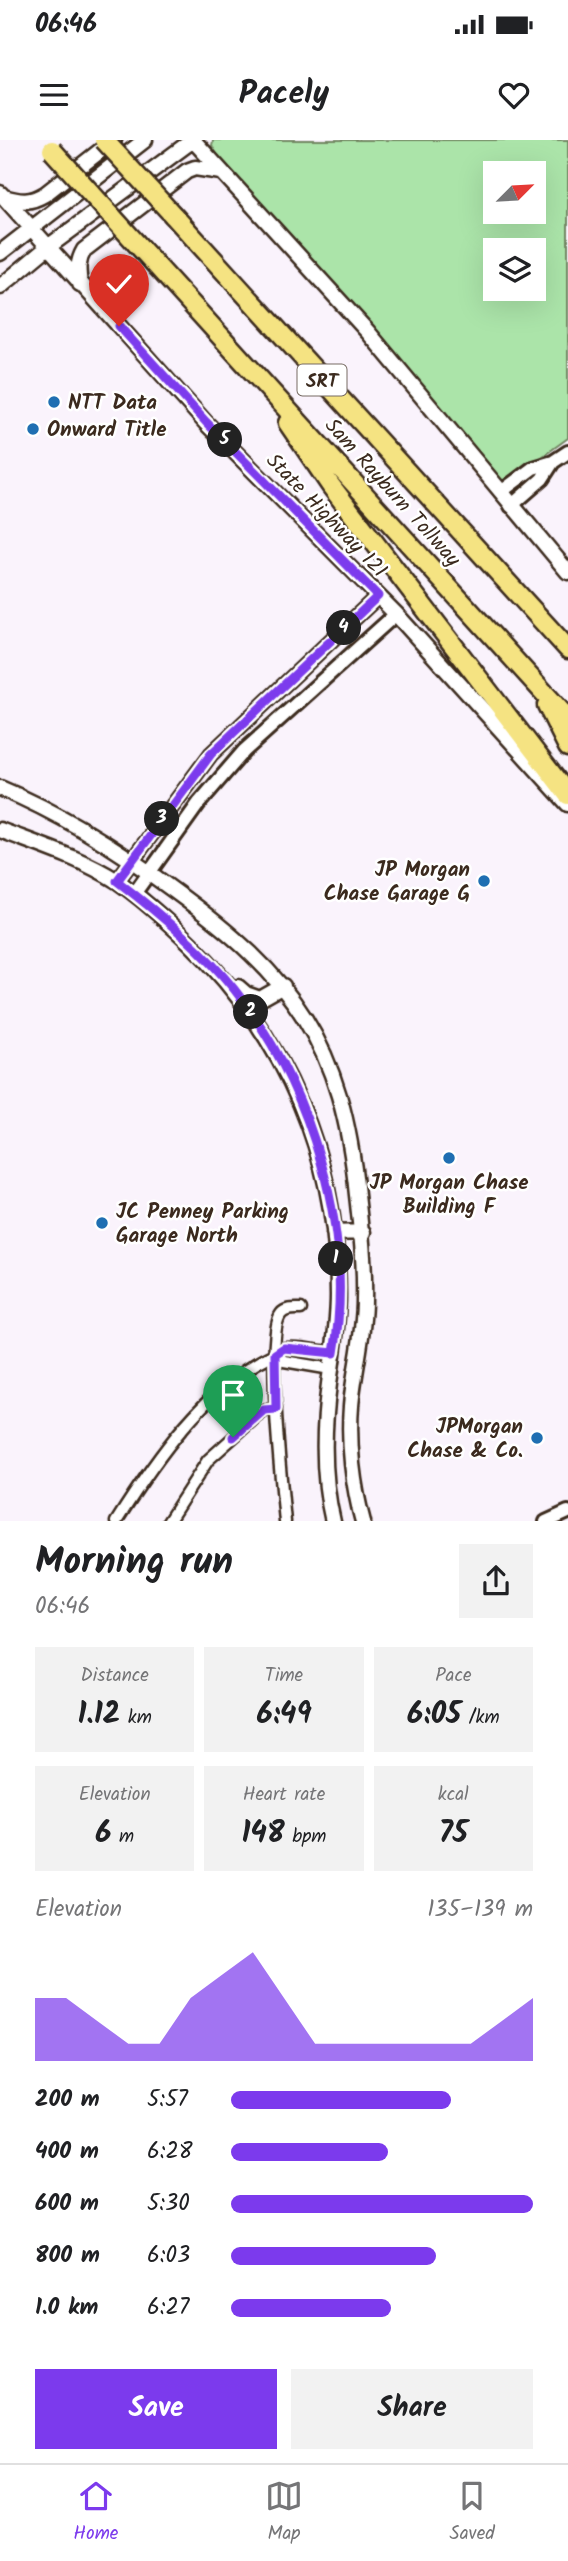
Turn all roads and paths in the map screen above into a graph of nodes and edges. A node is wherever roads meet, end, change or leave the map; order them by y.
1 (43, 140) edge
2 (104, 140) edge
3 (114, 140) edge
4 (145, 140) edge
5 (193, 140) edge
6 (222, 172) junction
7 (1, 195) edge
8 (31, 229) junction
9 (48, 247) junction
10 (0, 253) edge
11 (80, 284) junction
12 (0, 287) edge
13 (247, 366) junction
14 (568, 452) edge
15 (553, 462) junction
16 (501, 492) junction
17 (511, 506) junction
18 (568, 572) edge
19 (378, 596) junction
20 (396, 614) junction
21 (568, 646) edge
22 (536, 683) junction
23 (568, 719) edge
24 (568, 747) edge
25 (0, 788) edge
26 (568, 795) edge
27 (568, 804) edge
28 (0, 830) edge
29 (132, 860) junction
30 (149, 872) junction
31 (117, 881) junction
32 (134, 894) junction
33 (203, 956) junction
34 (283, 986) junction
35 (334, 1233) junction
36 (363, 1239) junction
37 (336, 1250) junction
38 (301, 1309) dead end
39 (334, 1353) junction
40 (275, 1354) junction
41 (356, 1367) junction
42 (331, 1369) junction
43 (276, 1409) junction
44 (568, 1512) edge
45 (116, 1521) edge
46 (168, 1521) edge
47 (285, 1521) edge
48 (333, 1521) edge
49 (363, 1521) edge
50 (545, 1521) edge

1 - 13 highway, Sam Rayburn Tollway / SRT, bridge
2 - 21 highway, Sam Rayburn Tollway / SRT, bridge
3 - 7 main road
4 - 8 main road
5 - 6 main road
5 - 9 main road
6 - 11 main road
6 - 16 main road
7 - 8 main road, State Highway 121
8 - 9 main road, State Highway 121
8 - 10 main road
9 - 11 main road, State Highway 121
9 - 12 main road
11 - 19 main road, State Highway 121
13 - 22 highway, Sam Rayburn Tollway / SRT
13 - 26 highway
14 - 15 street
15 - 16 street
15 - 17 street
16 - 17 main road
17 - 18 main road
19 - 20 main road, State Highway 121
19 - 29 street
20 - 27 main road, State Highway 121
20 - 30 street
22 - 23 highway, Sam Rayburn Tollway / SRT
22 - 24 highway
25 - 29 main road
28 - 31 main road
29 - 30 main road
29 - 31 street
30 - 32 street
30 - 34 main road
31 - 32 main road
32 - 33 main road
33 - 34 main road
33 - 35 main road
34 - 36 main road
35 - 36 main road
35 - 37 main road
36 - 37 main road
36 - 41 main road
37 - 39 main road
38 - 40 street
39 - 40 street
39 - 41 main road
39 - 42 main road
40 - 42 street
40 - 43 street
40 - 45 street
41 - 42 main road
41 - 49 main road
42 - 48 main road
43 - 46 street
43 - 47 street
44 - 50 street

